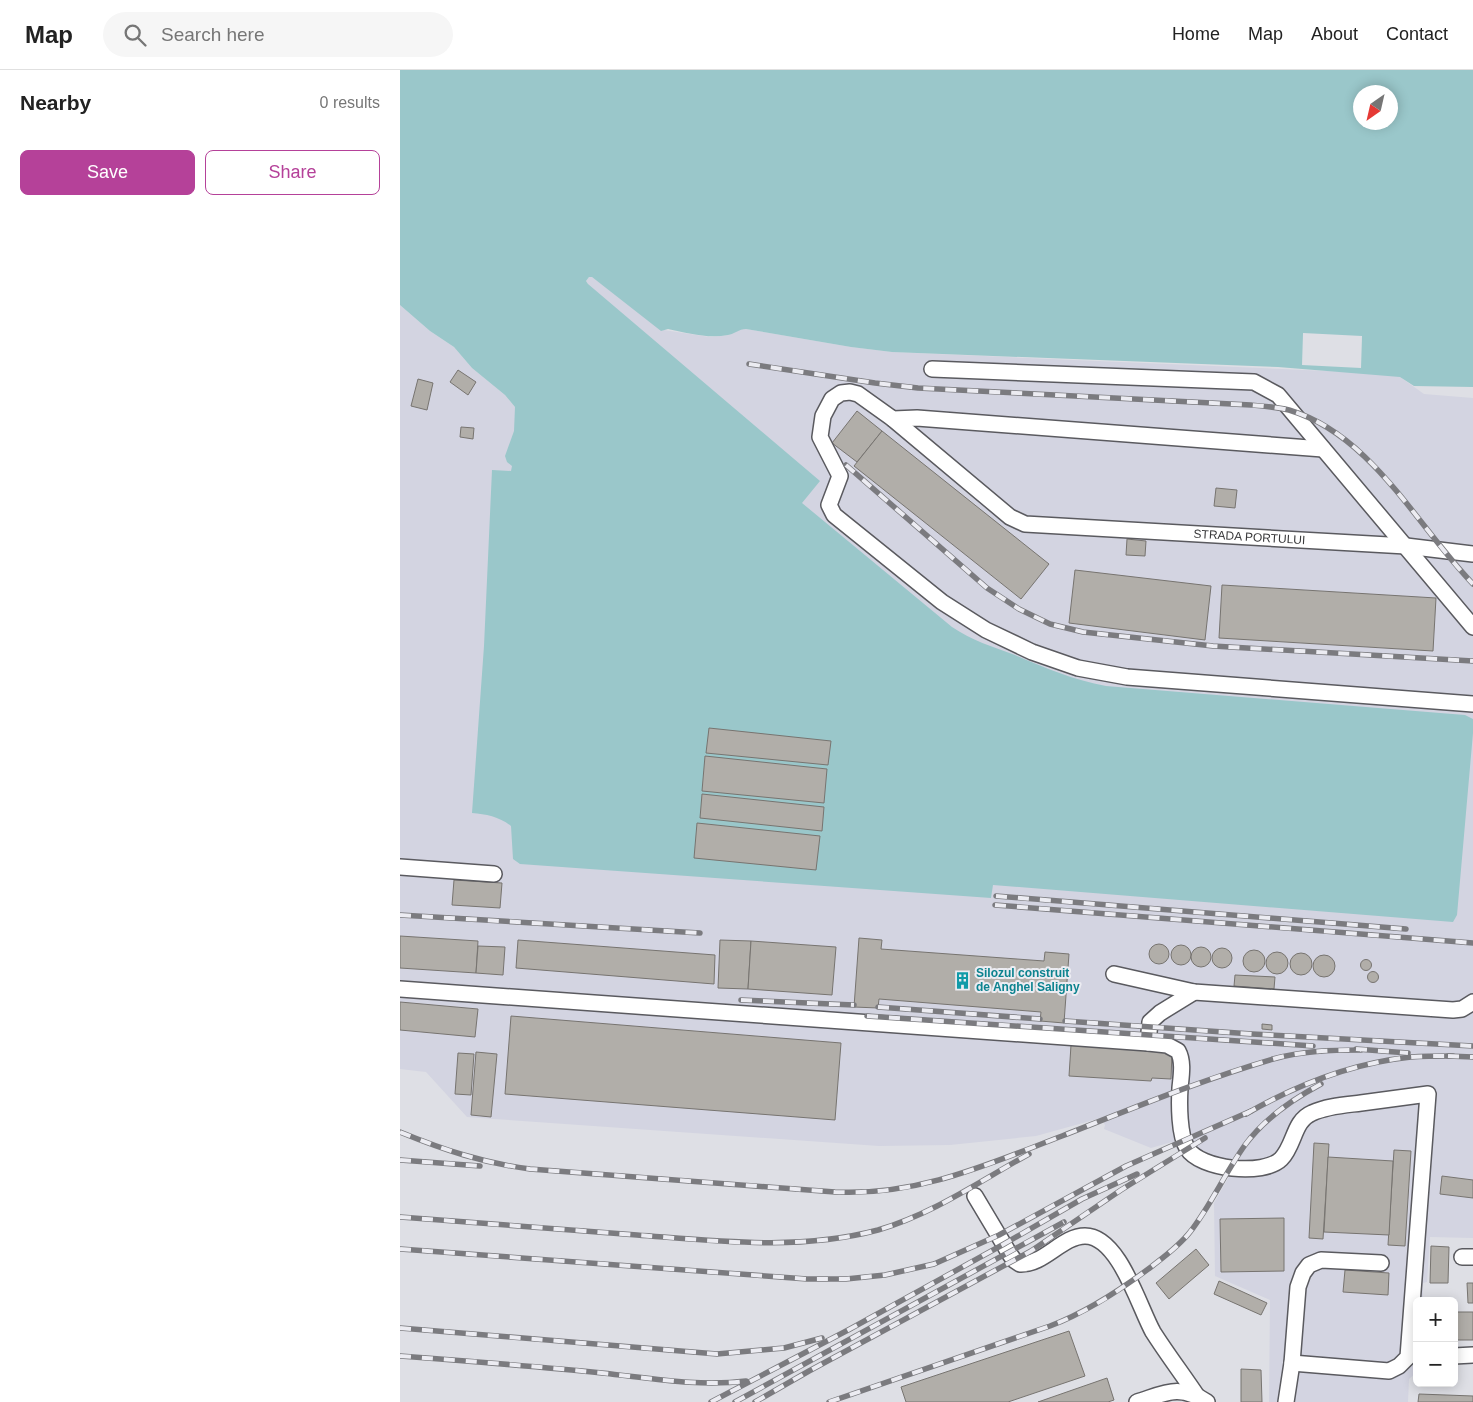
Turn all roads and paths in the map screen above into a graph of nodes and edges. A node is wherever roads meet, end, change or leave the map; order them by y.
1 (932, 368) dead end
2 (893, 419) junction
3 (1324, 449) junction
4 (1406, 546) junction
5 (1473, 554) edge
6 (1473, 627) edge
7 (1473, 704) edge
8 (400, 867) edge
9 (494, 874) dead end
10 (1114, 974) dead end
11 (400, 989) edge
12 (1194, 992) junction
13 (1473, 1002) edge
14 (1148, 1043) junction
15 (975, 1196) dead end
16 (1381, 1263) dead end
17 (1473, 1355) edge
18 (1458, 1356) edge
19 (1292, 1363) junction
20 (1202, 1399) edge
21 (1137, 1402) edge
22 (1286, 1402) edge

1 - 3 lane
2 - 3 lane
2 - 4 lane, STRADA PORTULUI
2 - 7 lane
3 - 4 lane
4 - 5 lane, STRADA PORTULUI
4 - 6 lane
8 - 9 lane
10 - 12 lane
11 - 14 lane
12 - 13 lane
12 - 14 lane
14 - 19 lane
15 - 20 lane
16 - 19 lane
17 - 18 lane
19 - 22 lane
20 - 21 lane

